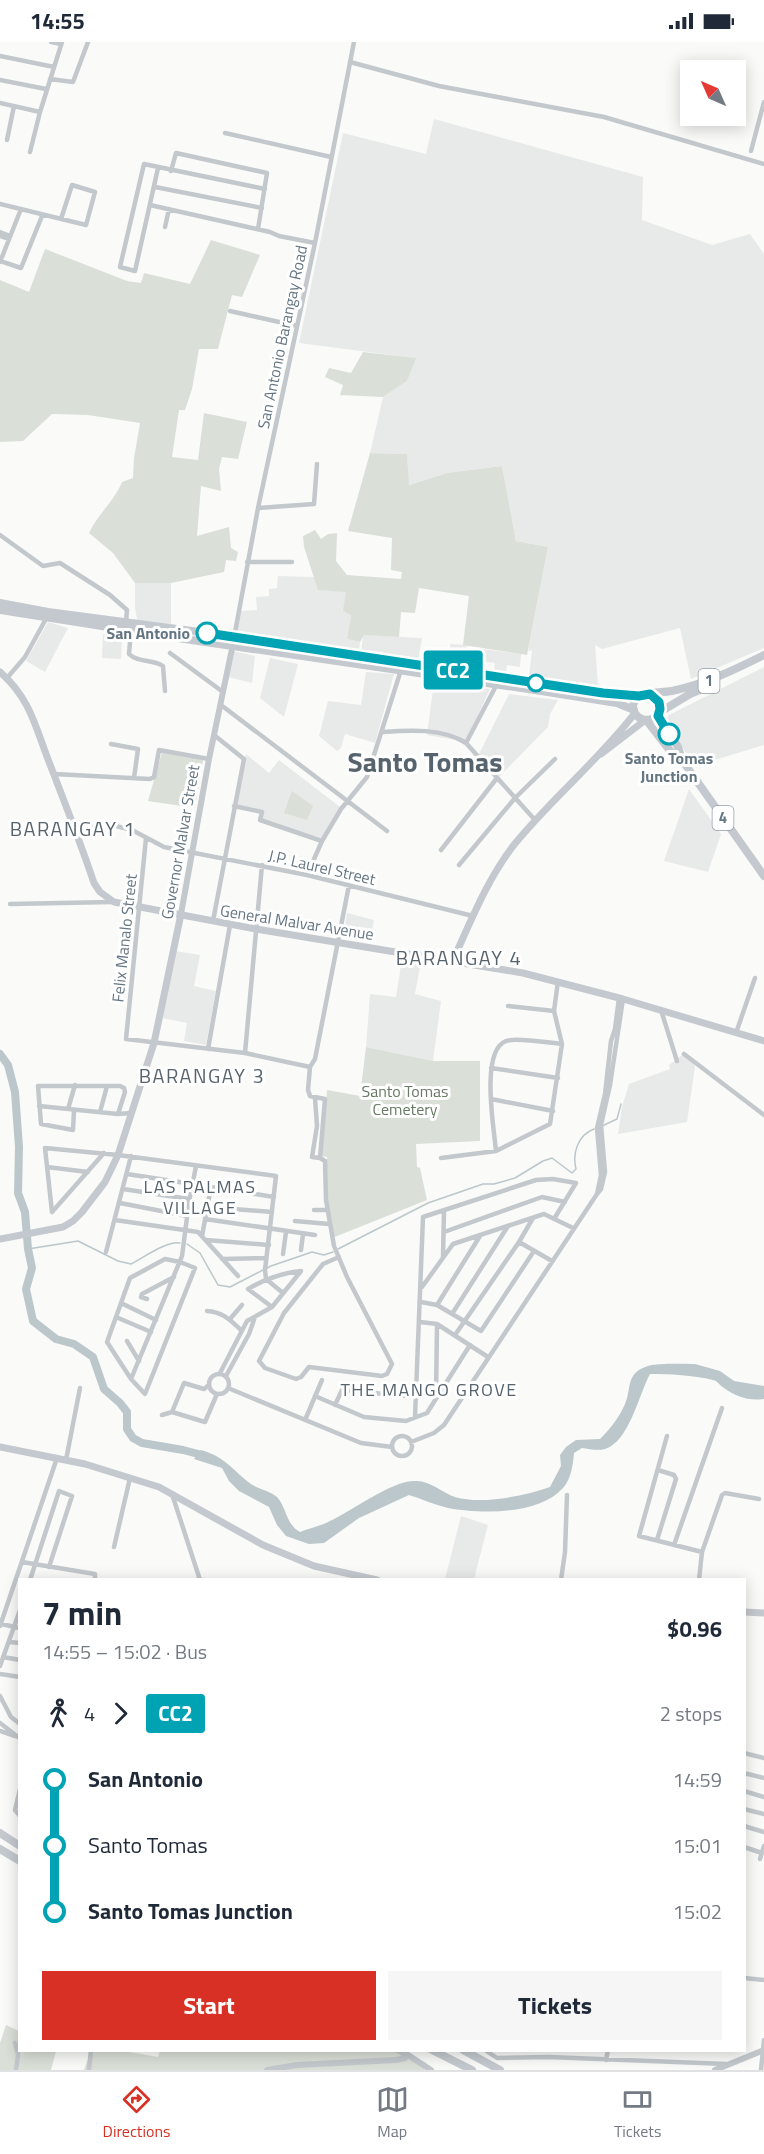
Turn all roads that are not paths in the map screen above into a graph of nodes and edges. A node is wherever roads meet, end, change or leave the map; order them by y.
1 (51, 42) edge
2 (88, 42) edge
3 (354, 42) edge
4 (61, 43) edge
5 (0, 56) edge
6 (350, 62) junction
7 (54, 67) junction
8 (0, 80) edge
9 (50, 80) junction
10 (46, 89) junction
11 (764, 102) edge
12 (0, 103) edge
13 (14, 106) junction
14 (40, 112) junction
15 (758, 125) junction
16 (764, 127) edge
17 (225, 133) dead end
18 (7, 140) dead end
19 (752, 151) dead end
20 (30, 152) dead end
21 (331, 157) junction
22 (764, 164) edge
23 (158, 168) junction
24 (171, 171) junction
25 (155, 187) junction
26 (265, 189) junction
27 (0, 204) edge
28 (150, 206) junction
29 (262, 208) junction
30 (21, 209) junction
31 (169, 209) junction
32 (42, 216) junction
33 (61, 219) junction
34 (165, 227) dead end
35 (258, 229) junction
36 (0, 234) edge
37 (10, 237) junction
38 (315, 243) junction
39 (0, 262) edge
40 (230, 311) dead end
41 (297, 326) junction
42 (317, 464) dead end
43 (258, 508) junction
44 (0, 535) edge
45 (247, 562) junction
46 (292, 562) dead end
47 (0, 603) edge
48 (0, 610) edge
49 (47, 615) junction
50 (126, 622) junction
51 (131, 631) junction
52 (233, 642) junction
53 (170, 653) dead end
54 (764, 655) edge
55 (764, 660) edge
56 (402, 666) junction
57 (0, 672) edge
58 (7, 678) junction
59 (497, 684) junction
60 (165, 692) dead end
61 (223, 692) junction
62 (650, 694) junction
63 (639, 696) junction
64 (221, 705) junction
65 (634, 712) junction
66 (659, 714) junction
67 (646, 721) junction
68 (383, 732) junction
69 (214, 735) junction
70 (466, 743) junction
71 (111, 744) dead end
72 (596, 757) junction
73 (209, 759) junction
74 (555, 759) dead end
75 (682, 760) junction
76 (54, 774) junction
77 (134, 778) junction
78 (497, 778) junction
79 (515, 798) junction
80 (346, 801) junction
81 (234, 806) junction
82 (535, 820) junction
83 (74, 826) junction
84 (387, 831) dead end
85 (146, 838) junction
86 (322, 841) junction
87 (145, 846) junction
88 (164, 848) junction
89 (441, 850) dead end
90 (192, 852) junction
91 (225, 858) junction
92 (262, 865) junction
93 (459, 865) dead end
94 (307, 875) junction
95 (764, 876) edge
96 (349, 885) junction
97 (114, 902) junction
98 (10, 904) dead end
99 (139, 906) junction
100 (181, 914) junction
101 (473, 916) junction
102 (213, 921) junction
103 (230, 925) junction
104 (256, 929) junction
105 (337, 942) junction
106 (453, 960) junction
107 (755, 978) dead end
108 (558, 980) junction
109 (621, 998) junction
110 (508, 1006) dead end
111 (662, 1010) junction
112 (554, 1011) junction
113 (736, 1033) junction
114 (764, 1041) edge
115 (154, 1043) junction
116 (561, 1044) junction
117 (208, 1049) junction
118 (245, 1053) junction
119 (684, 1054) dead end
120 (677, 1061) dead end
121 (310, 1067) junction
122 (491, 1068) junction
123 (558, 1078) junction
124 (75, 1085) junction
125 (107, 1086) junction
126 (315, 1098) junction
127 (491, 1099) junction
128 (39, 1106) junction
129 (71, 1109) junction
130 (553, 1110) junction
131 (100, 1112) junction
132 (131, 1113) junction
133 (118, 1114) junction
134 (764, 1115) edge
135 (496, 1151) junction
136 (104, 1153) junction
137 (118, 1155) junction
138 (131, 1156) junction
139 (320, 1158) junction
140 (441, 1158) dead end
141 (196, 1166) junction
142 (47, 1167) junction
143 (88, 1172) junction
144 (127, 1174) junction
145 (192, 1184) junction
146 (123, 1189) junction
147 (274, 1197) junction
148 (189, 1199) junction
149 (565, 1202) junction
150 (120, 1203) junction
151 (207, 1207) junction
152 (314, 1210) dead end
153 (327, 1210) junction
154 (444, 1210) junction
155 (272, 1212) junction
156 (187, 1216) junction
157 (533, 1218) junction
158 (205, 1219) junction
159 (554, 1219) junction
160 (115, 1220) junction
161 (295, 1221) dead end
162 (329, 1224) junction
163 (508, 1226) junction
164 (573, 1228) junction
165 (185, 1229) junction
166 (271, 1229) junction
167 (286, 1232) junction
168 (444, 1232) junction
169 (303, 1234) junction
170 (315, 1235) dead end
171 (481, 1235) junction
172 (204, 1238) junction
173 (0, 1239) edge
174 (519, 1242) junction
175 (269, 1245) junction
176 (443, 1245) junction
177 (450, 1248) junction
178 (301, 1250) dead end
179 (534, 1251) junction
180 (106, 1252) dead end
181 (283, 1254) dead end
182 (339, 1257) junction
183 (443, 1257) junction
184 (266, 1258) junction
185 (222, 1259) junction
186 (552, 1261) junction
187 (180, 1262) junction
188 (238, 1276) dead end
189 (174, 1277) junction
190 (266, 1279) junction
191 (422, 1287) junction
192 (283, 1293) junction
193 (147, 1299) dead end
194 (421, 1302) junction
195 (121, 1303) junction
196 (242, 1305) dead end
197 (437, 1305) junction
198 (272, 1307) junction
199 (207, 1311) dead end
200 (452, 1314) junction
201 (116, 1317) junction
202 (255, 1317) junction
203 (230, 1319) junction
204 (156, 1320) junction
205 (465, 1321) junction
206 (420, 1322) junction
207 (437, 1324) junction
208 (241, 1329) junction
209 (151, 1332) junction
210 (249, 1334) junction
211 (455, 1335) junction
212 (127, 1341) dead end
213 (470, 1345) junction
214 (489, 1357) junction
215 (138, 1361) junction
216 (220, 1373) junction
217 (226, 1376) junction
218 (131, 1379) junction
219 (322, 1380) dead end
220 (209, 1385) junction
221 (80, 1388) dead end
222 (228, 1388) junction
223 (218, 1394) junction
224 (315, 1396) junction
225 (416, 1397) junction
226 (436, 1398) junction
227 (335, 1405) junction
228 (722, 1408) dead end
229 (172, 1412) junction
230 (162, 1415) dead end
231 (415, 1417) junction
232 (305, 1420) junction
233 (667, 1436) dead end
234 (411, 1442) junction
235 (0, 1447) edge
236 (392, 1447) junction
237 (57, 1458) junction
238 (66, 1460) junction
239 (658, 1470) junction
240 (130, 1478) junction
241 (171, 1492) junction
242 (567, 1495) dead end
243 (759, 1499) dead end
244 (657, 1540) junction
245 (674, 1545) junction
246 (114, 1547) dead end
247 (702, 1552) junction
248 (22, 1562) junction
249 (35, 1564) junction
250 (49, 1567) junction
251 (342, 1576) edge
252 (30, 1578) edge
253 (95, 1578) edge
254 (199, 1578) edge
255 (360, 1578) edge
256 (561, 1578) edge
257 (699, 1578) edge
258 (746, 1612) edge
259 (764, 1613) edge
260 (0, 1625) edge
261 (17, 1628) edge
262 (9, 1642) junction
263 (18, 1643) edge
264 (3, 1657) junction
265 (18, 1660) edge
266 (0, 1666) edge
267 (0, 1674) edge
268 (18, 1677) edge
269 (0, 1696) edge
270 (18, 1722) edge
271 (0, 1723) edge
272 (0, 1731) edge
273 (18, 1736) edge
274 (18, 1737) edge
275 (746, 1754) edge
276 (764, 1758) edge
277 (746, 1774) edge
278 (764, 1778) edge
279 (746, 1792) edge
280 (18, 1797) edge
281 (764, 1797) edge
282 (746, 1810) edge
283 (18, 1814) edge
284 (764, 1814) edge
285 (746, 1827) edge
286 (764, 1832) edge
287 (0, 1833) edge
288 (18, 1845) edge
289 (764, 1846) edge
290 (746, 1848) edge
291 (0, 1849) edge
292 (762, 1853) junction
293 (760, 1859) dead end
294 (18, 1860) edge
295 (746, 1978) edge
296 (764, 1980) edge
297 (764, 2040) edge
298 (15, 2043) dead end
299 (763, 2050) edge
300 (92, 2052) edge
301 (401, 2052) edge
302 (436, 2052) edge
303 (467, 2052) edge
304 (488, 2052) edge
305 (514, 2052) edge
306 (555, 2052) edge
307 (608, 2052) edge
308 (408, 2055) junction
309 (554, 2057) junction
310 (513, 2058) junction
311 (606, 2060) junction
312 (336, 2063) junction
313 (726, 2064) junction
314 (427, 2068) edge
315 (16, 2070) edge
316 (89, 2070) edge
317 (267, 2070) edge
318 (332, 2070) edge
319 (472, 2070) edge
320 (500, 2070) edge
321 (715, 2070) edge
322 (761, 2070) edge

1 - 4 street
2 - 9 street
3 - 6 street, San Antonio Barangay Road
4 - 7 street
5 - 7 street
6 - 21 street, San Antonio Barangay Road
6 - 22 street
7 - 9 street
8 - 10 street
9 - 10 street
10 - 14 street
11 - 15 street
12 - 13 street
13 - 14 street
13 - 18 street
14 - 20 street
15 - 16 street
15 - 19 street
17 - 21 street
21 - 38 street, San Antonio Barangay Road
23 - 24 street
23 - 25 street
23 - 28 street
24 - 26 street
24 - 26 street
25 - 28 street
25 - 29 street
26 - 29 street
27 - 30 street
28 - 31 street
29 - 35 street
30 - 32 street
30 - 37 street
31 - 34 street
31 - 35 street
32 - 33 street
32 - 39 street
33 - 33 street
35 - 38 street
36 - 37 street
37 - 39 street
38 - 41 street, San Antonio Barangay Road
40 - 41 street
41 - 43 street, San Antonio Barangay Road
42 - 43 street
43 - 45 street, San Antonio Barangay Road
44 - 50 street
45 - 46 street
45 - 52 street, San Antonio Barangay Road
47 - 49 highway, 1
48 - 49 highway, 1
49 - 50 highway, 1
49 - 51 highway, 1
49 - 58 street
50 - 52 highway, 1
51 - 52 highway, 1
51 - 60 street
52 - 56 highway, 1
52 - 61 street, Governor Malvar Street
53 - 61 street
54 - 62 highway, 1
55 - 66 highway, 1
56 - 59 highway, 1
56 - 63 highway, 1
56 - 68 street
57 - 58 main road
58 - 76 main road
59 - 65 highway, 1
59 - 70 street
61 - 64 street, Governor Malvar Street
62 - 63 highway, 1
62 - 66 highway
63 - 65 highway
64 - 69 street, Governor Malvar Street
64 - 80 street
65 - 67 highway, 1
65 - 72 main road
66 - 67 highway, 1
66 - 75 highway, 4
67 - 72 main road
67 - 75 highway, 4
68 - 70 street
68 - 80 street
69 - 73 street, Governor Malvar Street
69 - 81 street
70 - 78 street
71 - 77 street
72 - 82 main road
73 - 77 street
73 - 90 street, Governor Malvar Street
74 - 79 street
75 - 95 highway, 4
76 - 77 street
76 - 83 main road
78 - 79 street
78 - 89 street
79 - 82 street
79 - 93 street
80 - 84 street
80 - 86 street
81 - 86 street
81 - 91 street
82 - 101 main road
83 - 85 street, J.P. Laurel Street
83 - 97 main road
85 - 87 street, Felix Manalo Street
85 - 88 street, J.P. Laurel Street
86 - 94 street
87 - 88 street, J.P. Laurel Street
87 - 99 street, Felix Manalo Street
88 - 90 street, J.P. Laurel Street
90 - 91 street, J.P. Laurel Street
90 - 100 street, Governor Malvar Street
91 - 92 street, J.P. Laurel Street
91 - 102 street
92 - 94 street, J.P. Laurel Street
92 - 104 street
94 - 96 street, J.P. Laurel Street
96 - 101 street, J.P. Laurel Street
96 - 105 street
97 - 98 street
97 - 99 main road, General Malvar Avenue
99 - 100 main road, General Malvar Avenue
99 - 115 street, Felix Manalo Street
100 - 102 main road, General Malvar Avenue
100 - 115 main road, Governor Malvar Street
101 - 106 main road
102 - 103 main road, General Malvar Avenue
103 - 104 main road, General Malvar Avenue
103 - 117 street
104 - 105 main road, General Malvar Avenue
104 - 118 street
105 - 106 main road, General Malvar Avenue
105 - 121 street
106 - 108 main road, General Malvar Avenue
107 - 113 street
108 - 109 main road, General Malvar Avenue
108 - 112 street
109 - 111 main road, General Malvar Avenue
109 - 164 street
110 - 112 street
111 - 113 main road, General Malvar Avenue
111 - 120 street
112 - 116 street
113 - 114 main road, General Malvar Avenue
115 - 117 street
115 - 132 main road, Governor Malvar Street
116 - 122 street
116 - 123 street
117 - 118 street
118 - 121 street
119 - 134 street
121 - 126 street
122 - 123 street
122 - 127 street
123 - 130 street
124 - 125 street
124 - 128 street
124 - 129 street
125 - 131 street
125 - 133 street
126 - 139 street
126 - 139 street
127 - 130 street
127 - 135 street
128 - 129 street
128 - 129 street
129 - 131 street
130 - 135 street
131 - 133 street
132 - 133 street
132 - 137 main road, Governor Malvar Street
135 - 140 street
136 - 137 street
136 - 142 street
136 - 143 street
137 - 138 street
137 - 173 main road, Governor Malvar Street
138 - 141 street
138 - 144 street
139 - 153 street
141 - 145 street
141 - 147 street
142 - 143 street
142 - 143 street
144 - 145 street
144 - 146 street
145 - 148 street
146 - 148 street
146 - 150 street
147 - 151 street
147 - 155 street
148 - 156 street
149 - 154 street
149 - 159 street
149 - 168 street
150 - 156 street
150 - 160 street
151 - 155 street
151 - 158 street
152 - 153 street
153 - 162 street
154 - 168 street
154 - 191 street
155 - 166 street
156 - 165 street
157 - 159 street
157 - 163 street
157 - 174 street
158 - 166 street
158 - 172 street
159 - 164 street
160 - 165 street
160 - 180 street
161 - 162 street
162 - 182 street
163 - 171 street
163 - 200 street
164 - 186 street
165 - 172 street
165 - 187 street
166 - 167 street
166 - 175 street
167 - 169 street
167 - 181 street
168 - 176 street
169 - 170 street
169 - 178 street
171 - 177 street
171 - 197 street
172 - 175 street
172 - 185 street
174 - 179 street
174 - 205 street
175 - 184 street
176 - 177 street
176 - 183 street
177 - 183 street
179 - 186 street
179 - 205 street
182 - 182 street
183 - 191 street
184 - 185 street
184 - 190 street
185 - 188 street
186 - 214 street
187 - 189 street
187 - 195 street
187 - 218 street
189 - 193 street
189 - 204 street
190 - 192 street
190 - 192 street
190 - 198 street
191 - 194 street
192 - 198 street
194 - 197 street
194 - 206 street
195 - 201 street
195 - 204 street
196 - 203 street
197 - 200 street
198 - 202 street
199 - 203 street
200 - 205 street
201 - 209 street
201 - 218 street
202 - 208 street
202 - 210 street
203 - 208 street
204 - 209 street
205 - 211 street
206 - 207 street
206 - 225 street
207 - 211 street
207 - 226 street
208 - 210 street
208 - 216 street
209 - 215 street
210 - 217 street
211 - 213 street
212 - 215 street
213 - 214 street
213 - 226 street
214 - 234 street
215 - 218 street
216 - 217 street
216 - 220 street
217 - 222 street
219 - 224 street
220 - 223 street
220 - 229 street
221 - 238 street
222 - 223 street
222 - 232 street
223 - 229 street
224 - 227 street
224 - 232 street
225 - 227 street
225 - 231 street
226 - 231 street
227 - 231 street
228 - 245 street
229 - 230 street
232 - 236 street
233 - 239 street
234 - 236 street
234 - 236 street
235 - 237 main road
237 - 238 main road
237 - 248 street
238 - 240 main road
239 - 244 street
239 - 244 street
240 - 241 main road
240 - 246 street
241 - 251 main road
241 - 254 street
242 - 256 street
243 - 247 street
244 - 245 street
245 - 247 street
247 - 257 street
248 - 249 street
248 - 260 street
249 - 250 street
249 - 250 street
249 - 252 street
250 - 253 street
251 - 255 main road
258 - 259 main road
260 - 261 street
261 - 262 street
262 - 263 street
262 - 264 street
264 - 265 street
264 - 266 street
267 - 268 street
269 - 270 street
271 - 273 street
272 - 274 street
275 - 276 street
277 - 278 street
279 - 281 street
280 - 283 street
282 - 284 street
285 - 286 street
287 - 288 highway
289 - 292 street
290 - 292 street
291 - 294 highway
292 - 293 street
295 - 296 street
297 - 299 street
298 - 315 street
299 - 313 street
299 - 322 street
300 - 316 street
301 - 308 street
302 - 319 highway
303 - 320 highway
304 - 310 street
305 - 310 street
306 - 309 street
307 - 311 street
308 - 312 street
308 - 314 street
309 - 310 street
309 - 311 street
311 - 313 street
312 - 317 street
312 - 318 street
313 - 321 street

